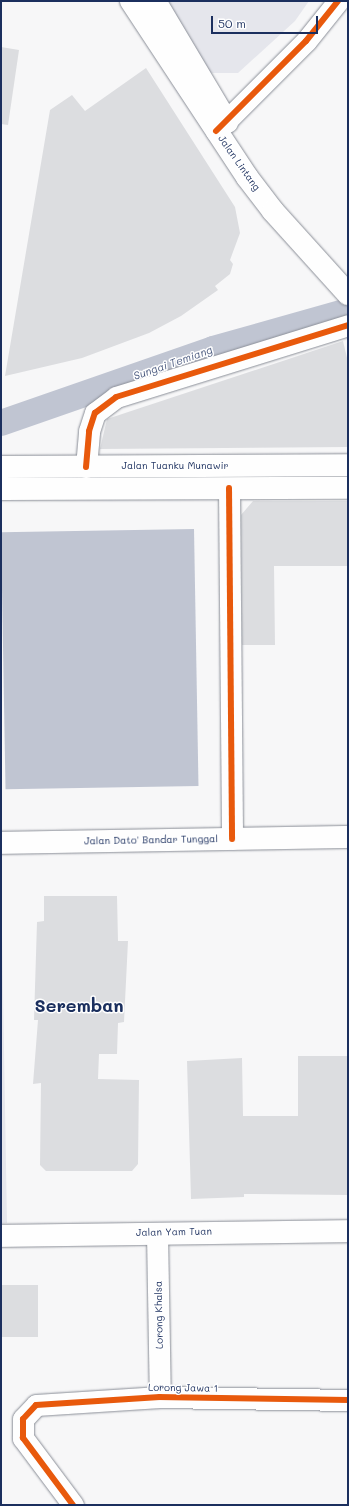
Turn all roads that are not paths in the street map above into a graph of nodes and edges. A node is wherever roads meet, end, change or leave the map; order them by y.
1 (131, 1) edge
2 (155, 1) edge
3 (338, 1) edge
4 (221, 126) junction
5 (347, 285) edge
6 (348, 326) edge
7 (348, 465) edge
8 (1, 467) edge
9 (86, 467) junction
10 (229, 488) junction
11 (348, 488) edge
12 (1, 489) edge
13 (348, 837) edge
14 (232, 839) junction
15 (1, 843) edge
16 (348, 1231) edge
17 (157, 1233) junction
18 (1, 1236) edge
19 (160, 1397) junction
20 (348, 1400) edge
21 (73, 1505) edge

1 - 4 main road, Jalan Lintang
2 - 4 main road, Jalan Lintang
3 - 4 street
4 - 5 main road, Jalan Lintang
6 - 9 street
7 - 9 main road, Jalan Tuanku Munawir
8 - 9 main road, Jalan Tuanku Munawir
10 - 11 main road
10 - 12 main road
10 - 14 street
13 - 14 main road, Jalan Dato' Bandar Tunggal
14 - 15 main road, Jalan Dato' Bandar Tunggal
16 - 17 main road, Jalan Yam Tuan
17 - 18 main road, Jalan Yam Tuan
17 - 19 street, Lorong Khalsa
19 - 20 street, Lorong Jawa 1
19 - 21 street, Lorong Jawa 1

